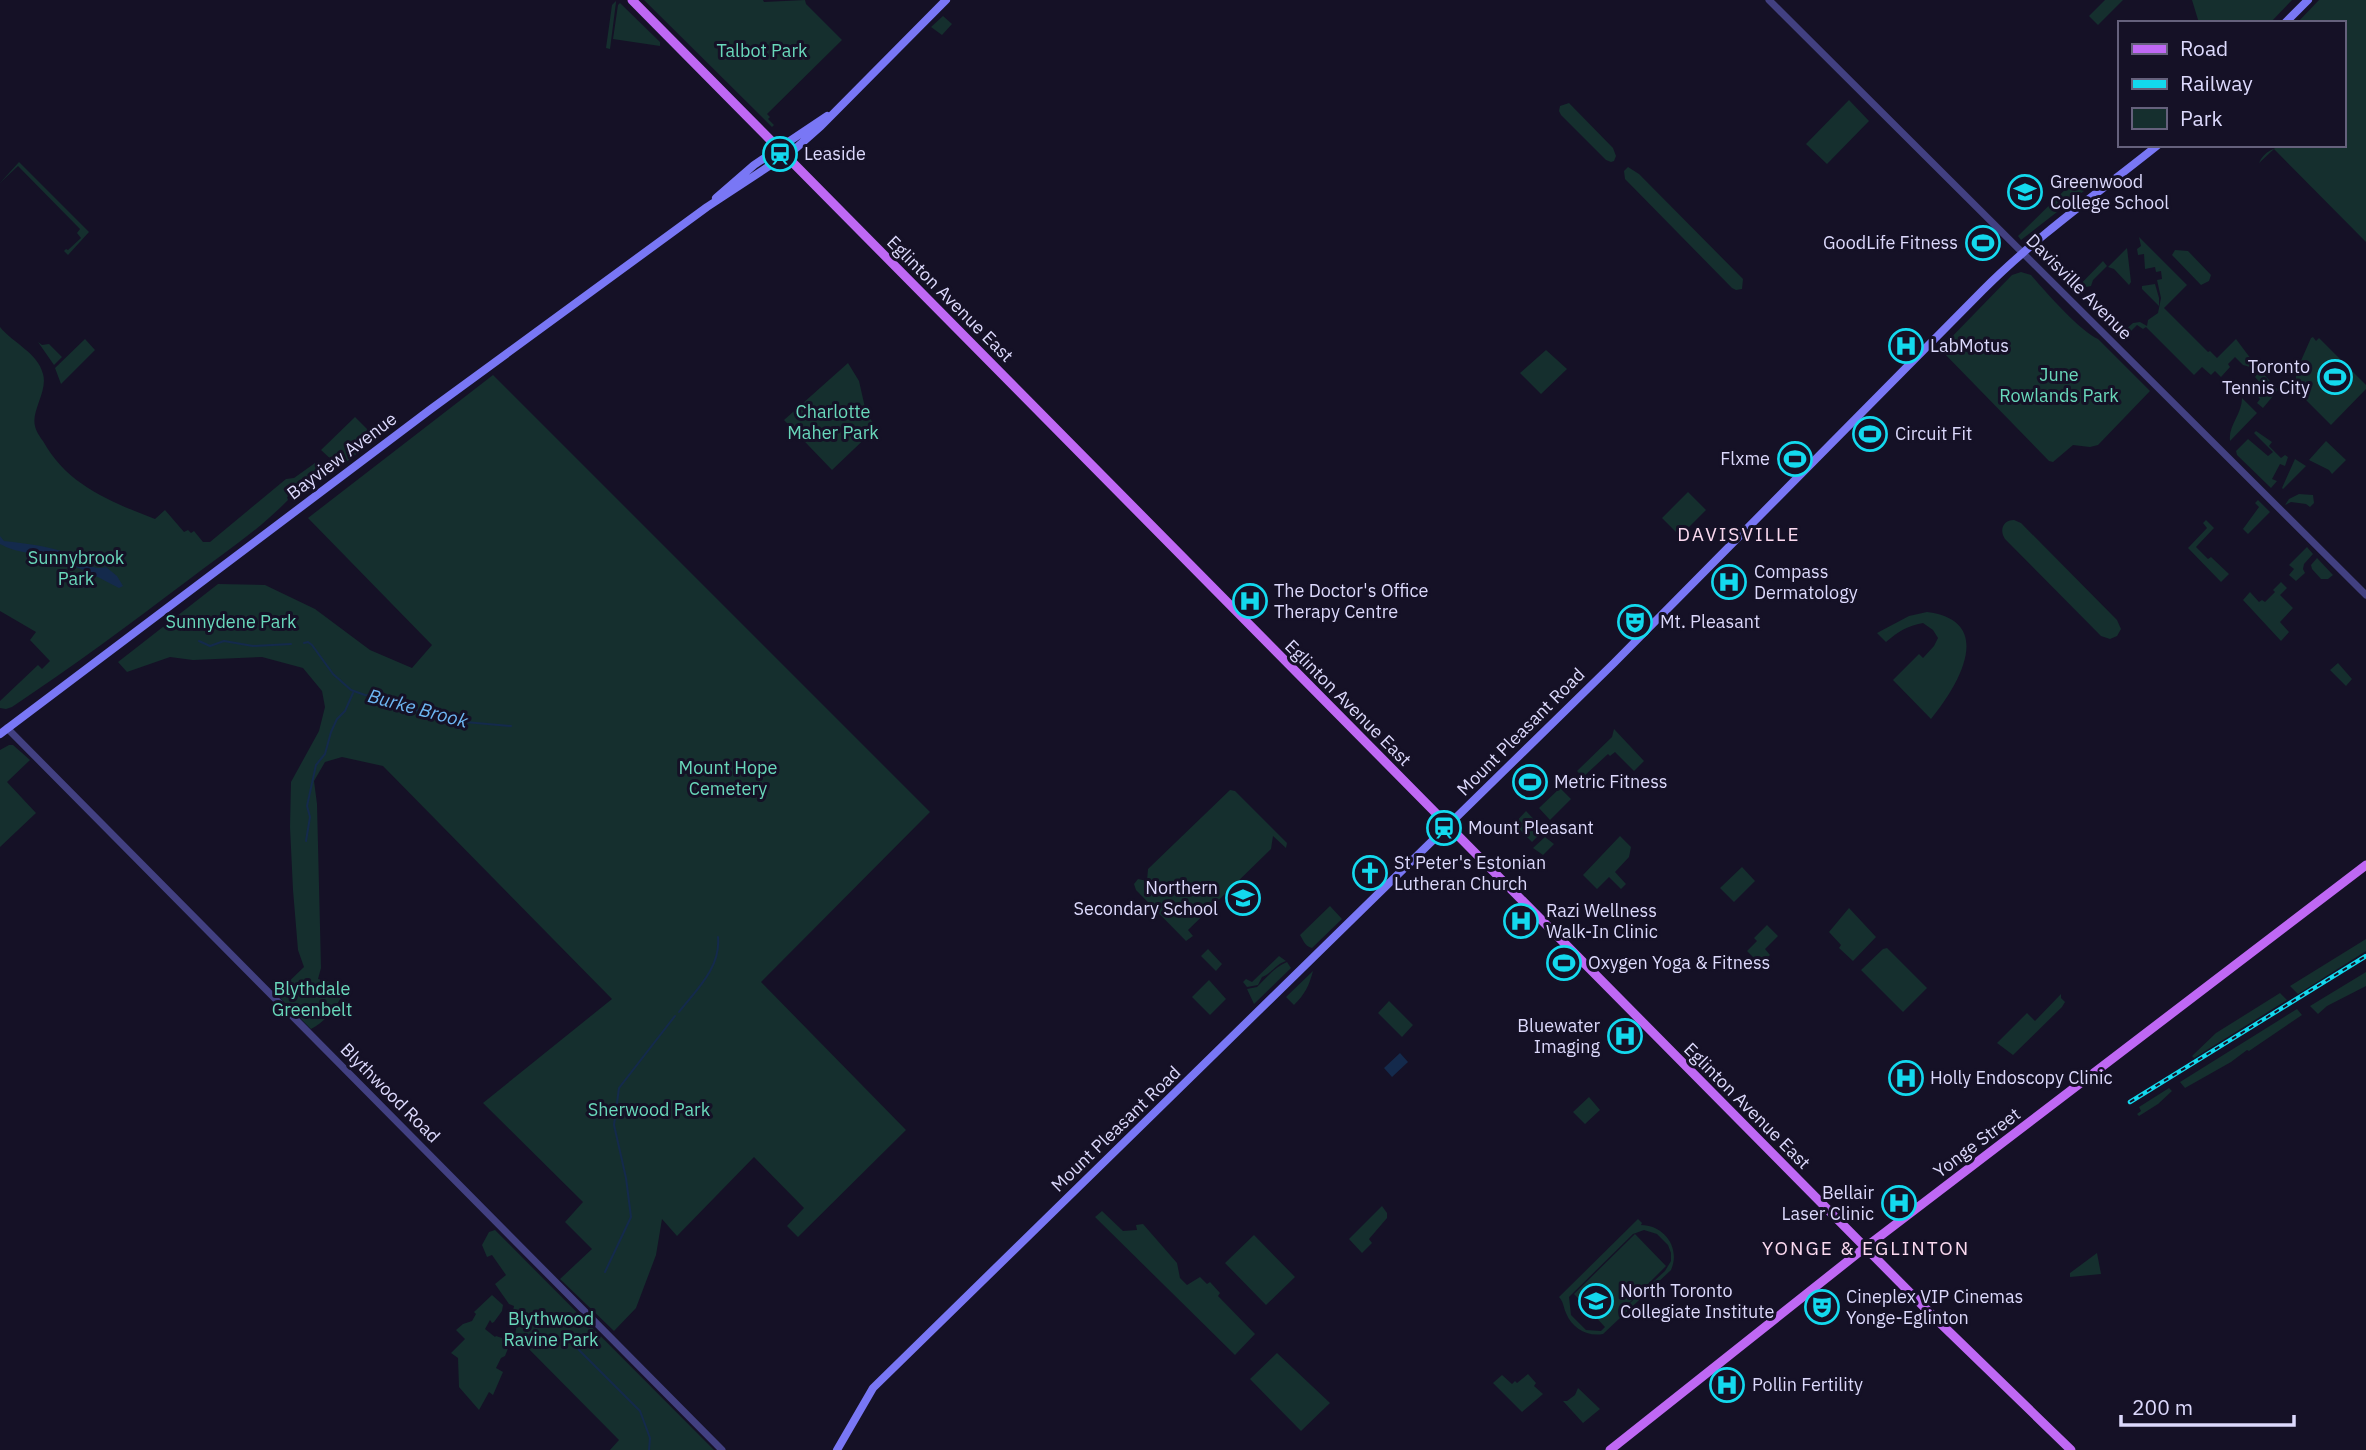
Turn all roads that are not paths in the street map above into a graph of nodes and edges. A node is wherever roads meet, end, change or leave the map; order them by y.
1 (632, 0) edge
2 (946, 0) edge
3 (1769, 0) edge
4 (2308, 0) edge
5 (2287, 21) edge
6 (2155, 147) edge
7 (782, 152) junction
8 (2021, 252) junction
9 (2366, 595) edge
10 (4, 731) edge
11 (1448, 825) junction
12 (2366, 865) edge
13 (1866, 1248) junction
14 (722, 1450) edge
15 (837, 1450) edge
16 (1610, 1450) edge
17 (2071, 1450) edge

1 - 7 main road, Eglinton Avenue East
2 - 7 main road, Bayview Avenue
3 - 8 street, Davisville Avenue
4 - 5 main road
6 - 8 main road, Mount Pleasant Road
7 - 10 main road, Bayview Avenue
7 - 11 main road, Eglinton Avenue East
8 - 9 street, Davisville Avenue
8 - 11 main road, Mount Pleasant Road
10 - 14 street, Blythwood Road
11 - 13 main road, Eglinton Avenue East
11 - 15 main road, Mount Pleasant Road
12 - 13 main road, Yonge Street
13 - 16 main road, Yonge Street
13 - 17 main road, Eglinton Avenue East

